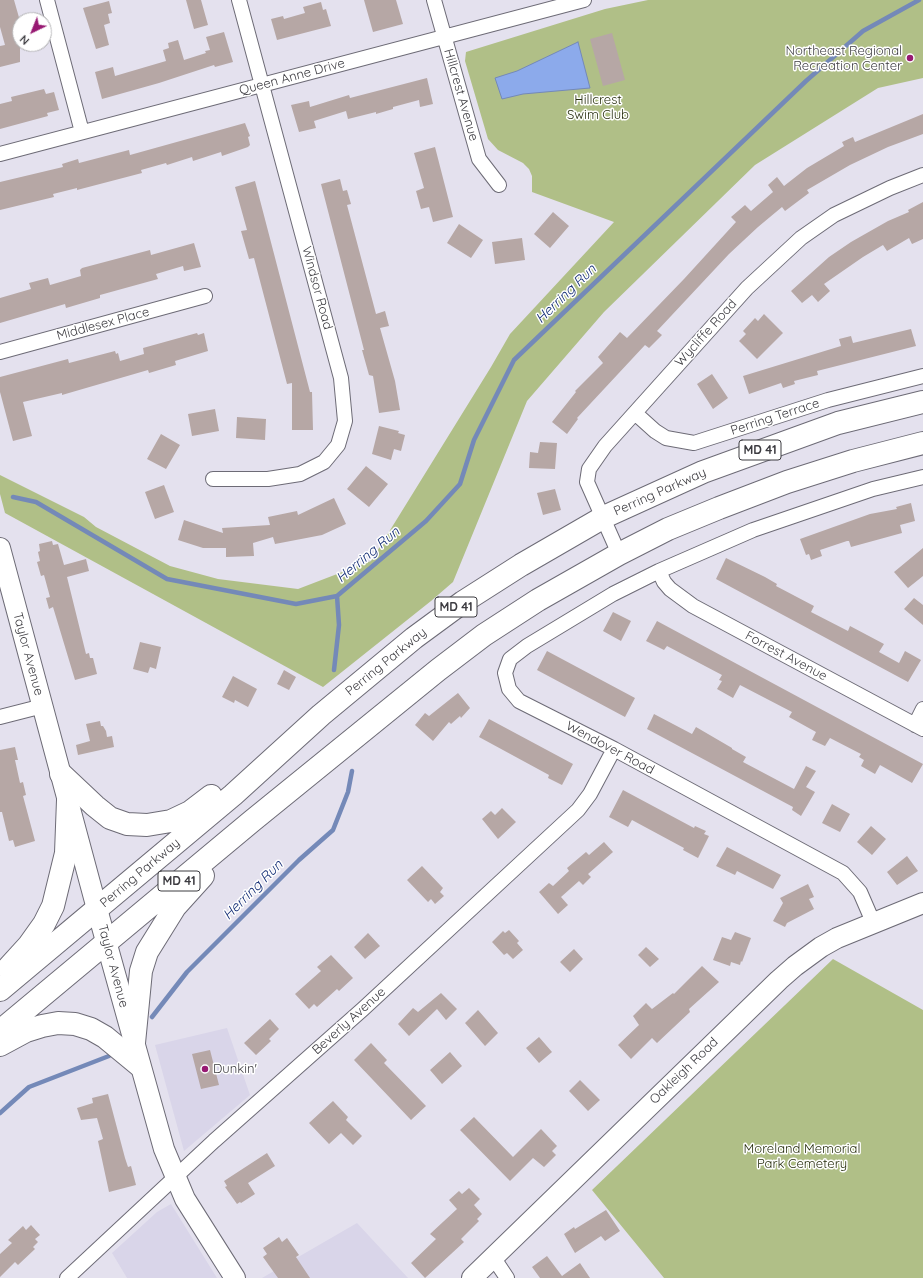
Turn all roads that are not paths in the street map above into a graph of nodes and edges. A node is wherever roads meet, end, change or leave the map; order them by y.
1 (47, 0) edge
2 (239, 0) edge
3 (434, 0) edge
4 (584, 0) edge
5 (444, 37) junction
6 (262, 85) junction
7 (82, 132) junction
8 (0, 154) edge
9 (923, 175) edge
10 (499, 184) dead end
11 (205, 296) dead end
12 (0, 352) edge
13 (923, 376) edge
14 (923, 402) edge
15 (635, 413) junction
16 (923, 443) edge
17 (923, 477) edge
18 (212, 479) dead end
19 (604, 517) junction
20 (0, 548) edge
21 (619, 554) junction
22 (659, 571) junction
23 (43, 706) junction
24 (923, 709) edge
25 (321, 715) junction
26 (0, 717) edge
27 (919, 727) edge
28 (614, 749) junction
29 (61, 774) junction
30 (68, 800) junction
31 (252, 821) junction
32 (923, 903) edge
33 (97, 909) junction
34 (873, 922) junction
35 (106, 941) junction
36 (0, 976) edge
37 (0, 990) edge
38 (0, 1031) edge
39 (134, 1043) junction
40 (0, 1044) edge
41 (140, 1065) junction
42 (175, 1178) junction
43 (493, 1257) junction
44 (67, 1278) edge
45 (234, 1278) edge
46 (472, 1278) edge
47 (507, 1278) edge

1 - 7 street
2 - 6 street, Windsor Road
3 - 5 street, Hillcrest Avenue
4 - 5 street, Queen Anne Drive
5 - 6 street, Queen Anne Drive
5 - 10 street, Hillcrest Avenue
6 - 7 street, Queen Anne Drive
6 - 18 street, Windsor Road
7 - 8 street, Queen Anne Drive
9 - 15 street, Wycliffe Road
11 - 12 street, Middlesex Place
13 - 15 street, Perring Terrace
14 - 19 main road, Perring Parkway / MD 41
15 - 19 street, Wycliffe Road
16 - 21 main road, MD 41
17 - 22 street
19 - 21 street, Wycliffe Road
19 - 25 main road, Perring Parkway / MD 41
20 - 23 main road, Taylor Avenue
21 - 31 main road, MD 41
22 - 27 street, Forrest Avenue
22 - 28 street, Wendover Road
23 - 26 street
23 - 29 main road, Taylor Avenue
24 - 27 street
25 - 29 main road
25 - 33 main road, Perring Parkway / MD 41
28 - 34 street, Wendover Road
28 - 42 street, Beverly Avenue
29 - 30 main road, Taylor Avenue
30 - 33 main road, Taylor Avenue
30 - 36 main road
31 - 35 main road, MD 41
31 - 39 main road
32 - 34 main road, Oakleigh Road
33 - 35 main road, Taylor Avenue
33 - 37 main road, Perring Parkway / MD 41
34 - 43 main road, Oakleigh Road
35 - 38 main road, MD 41
35 - 39 main road, Taylor Avenue
39 - 41 main road, Taylor Avenue
40 - 41 main road
41 - 42 main road, Taylor Avenue
42 - 44 street, Beverly Avenue
42 - 45 main road, Taylor Avenue
43 - 46 main road, Oakleigh Road
43 - 47 street

